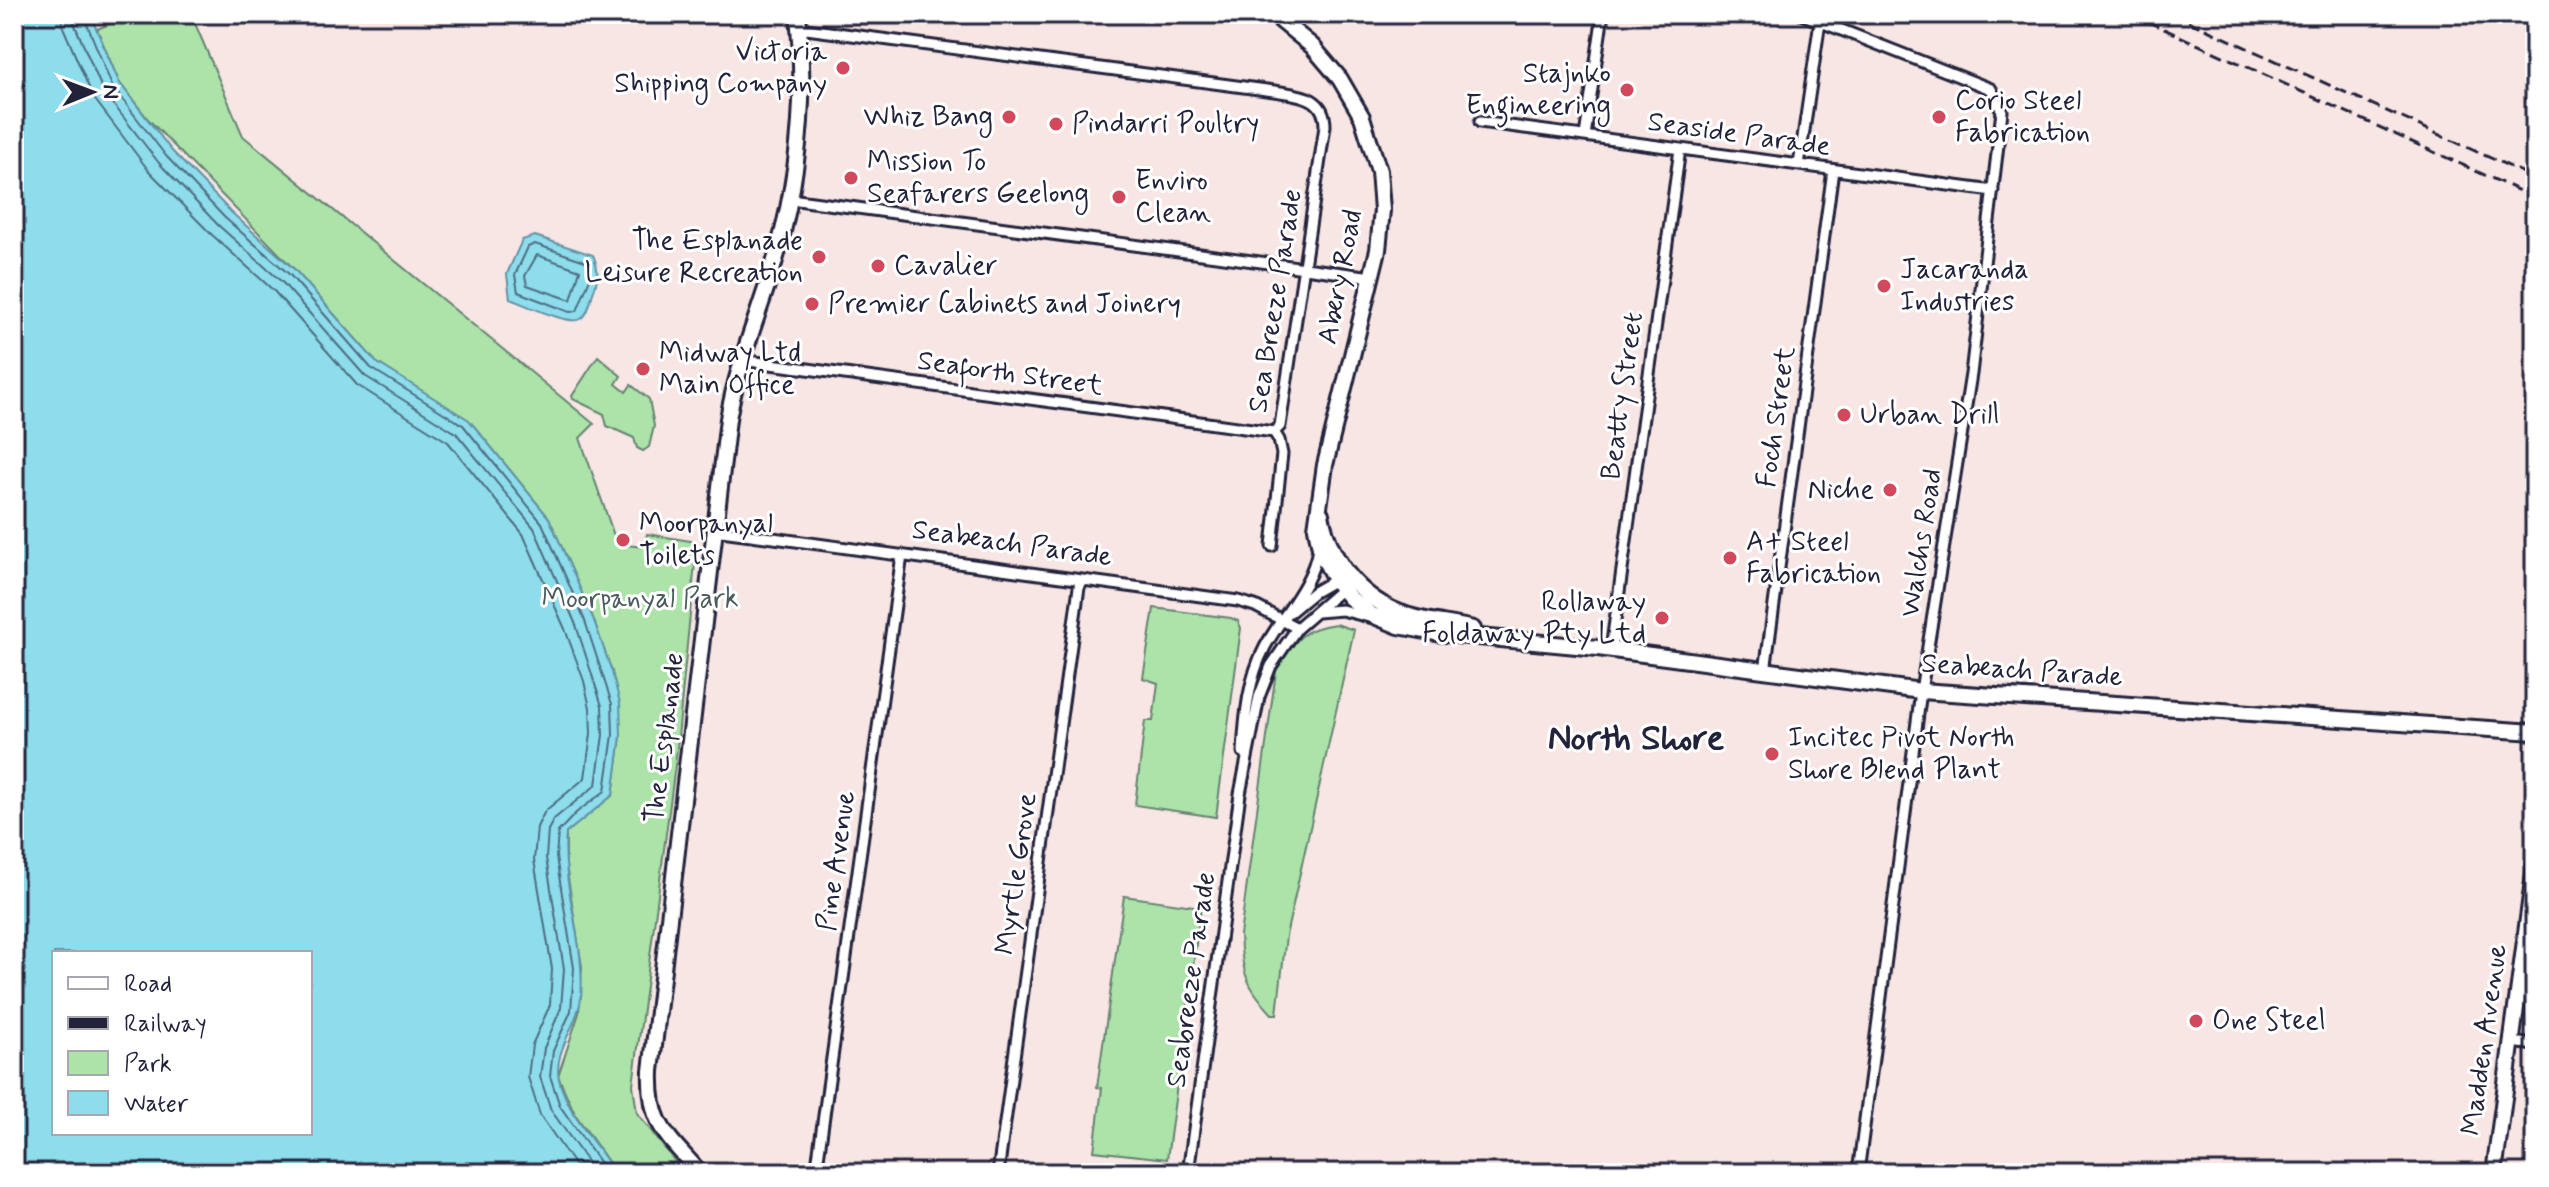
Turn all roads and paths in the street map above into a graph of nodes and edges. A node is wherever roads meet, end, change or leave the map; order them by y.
1 (1273, 14) edge
2 (1603, 14) edge
3 (1801, 14) edge
4 (799, 21) edge
5 (1820, 21) junction
6 (1480, 122) dead end
7 (1585, 136) junction
8 (1680, 149) junction
9 (1799, 165) junction
10 (1833, 170) junction
11 (1993, 191) junction
12 (790, 199) junction
13 (1303, 268) junction
14 (1372, 277) junction
15 (741, 360) junction
16 (1274, 432) junction
17 (1321, 486) junction
18 (714, 530) junction
19 (1318, 545) junction
20 (1272, 546) dead end
21 (902, 555) junction
22 (1080, 580) junction
23 (1342, 582) junction
24 (1311, 615) junction
25 (1282, 619) junction
26 (1392, 624) junction
27 (1297, 628) junction
28 (1508, 638) junction
29 (1611, 650) junction
30 (1765, 671) junction
31 (1921, 691) junction
32 (2535, 732) edge
33 (1240, 794) junction
34 (2535, 866) edge
35 (2512, 1042) junction
36 (2535, 1045) edge
37 (700, 1173) edge
38 (816, 1173) edge
39 (998, 1173) edge
40 (1188, 1173) edge
41 (1858, 1173) edge
42 (2494, 1173) edge

1 - 14 main road, Abery Road
2 - 7 street
3 - 5 street
4 - 12 main road, The Esplanade
4 - 13 street, Sea Breeze Parade
5 - 9 street
5 - 11 street, Walchs Road
6 - 7 street, Seaside Parade
7 - 8 street, Seaside Parade
8 - 9 street, Seaside Parade
8 - 29 street, Beatty Street
9 - 10 street, Seaside Parade
10 - 11 street, Seaside Parade
10 - 30 street, Foch Street
11 - 31 street, Walchs Road
12 - 13 street
12 - 15 main road, The Esplanade
13 - 14 street
13 - 16 street, Sea Breeze Parade
14 - 17 main road, Abery Road
15 - 16 street, Seaforth Street
15 - 18 main road, The Esplanade
16 - 20 street, Sea Breeze Parade
17 - 19 main road, Abery Road
17 - 23 main road, Seabeach Parade
18 - 21 street, Seabeach Parade
18 - 37 main road, The Esplanade
19 - 23 main road, Abery Road
19 - 25 street, Seabreeze Parade
21 - 22 street, Seabeach Parade
21 - 38 street, Pine Avenue
22 - 25 street, Seabeach Parade
22 - 39 street, Myrtle Grove
23 - 24 street, Seabreeze Parade
23 - 25 street, Seabreeze Parade
23 - 26 main road, Seabeach Parade
23 - 28 main road, Seabeach Parade
24 - 26 street
24 - 27 street, Seabreeze Parade
25 - 27 street, Seabeach Parade
25 - 33 street, Seabreeze Parade
26 - 28 main road, Seabeach Parade
27 - 33 street, Seabreeze Parade
28 - 29 main road, Seabeach Parade
29 - 30 main road, Seabeach Parade
30 - 31 main road, Seabeach Parade
31 - 32 main road, Seabeach Parade
31 - 41 street, Walchs Road
33 - 40 street, Seabreeze Parade
34 - 35 main road, Madden Avenue
35 - 36 street
35 - 42 main road, Madden Avenue

